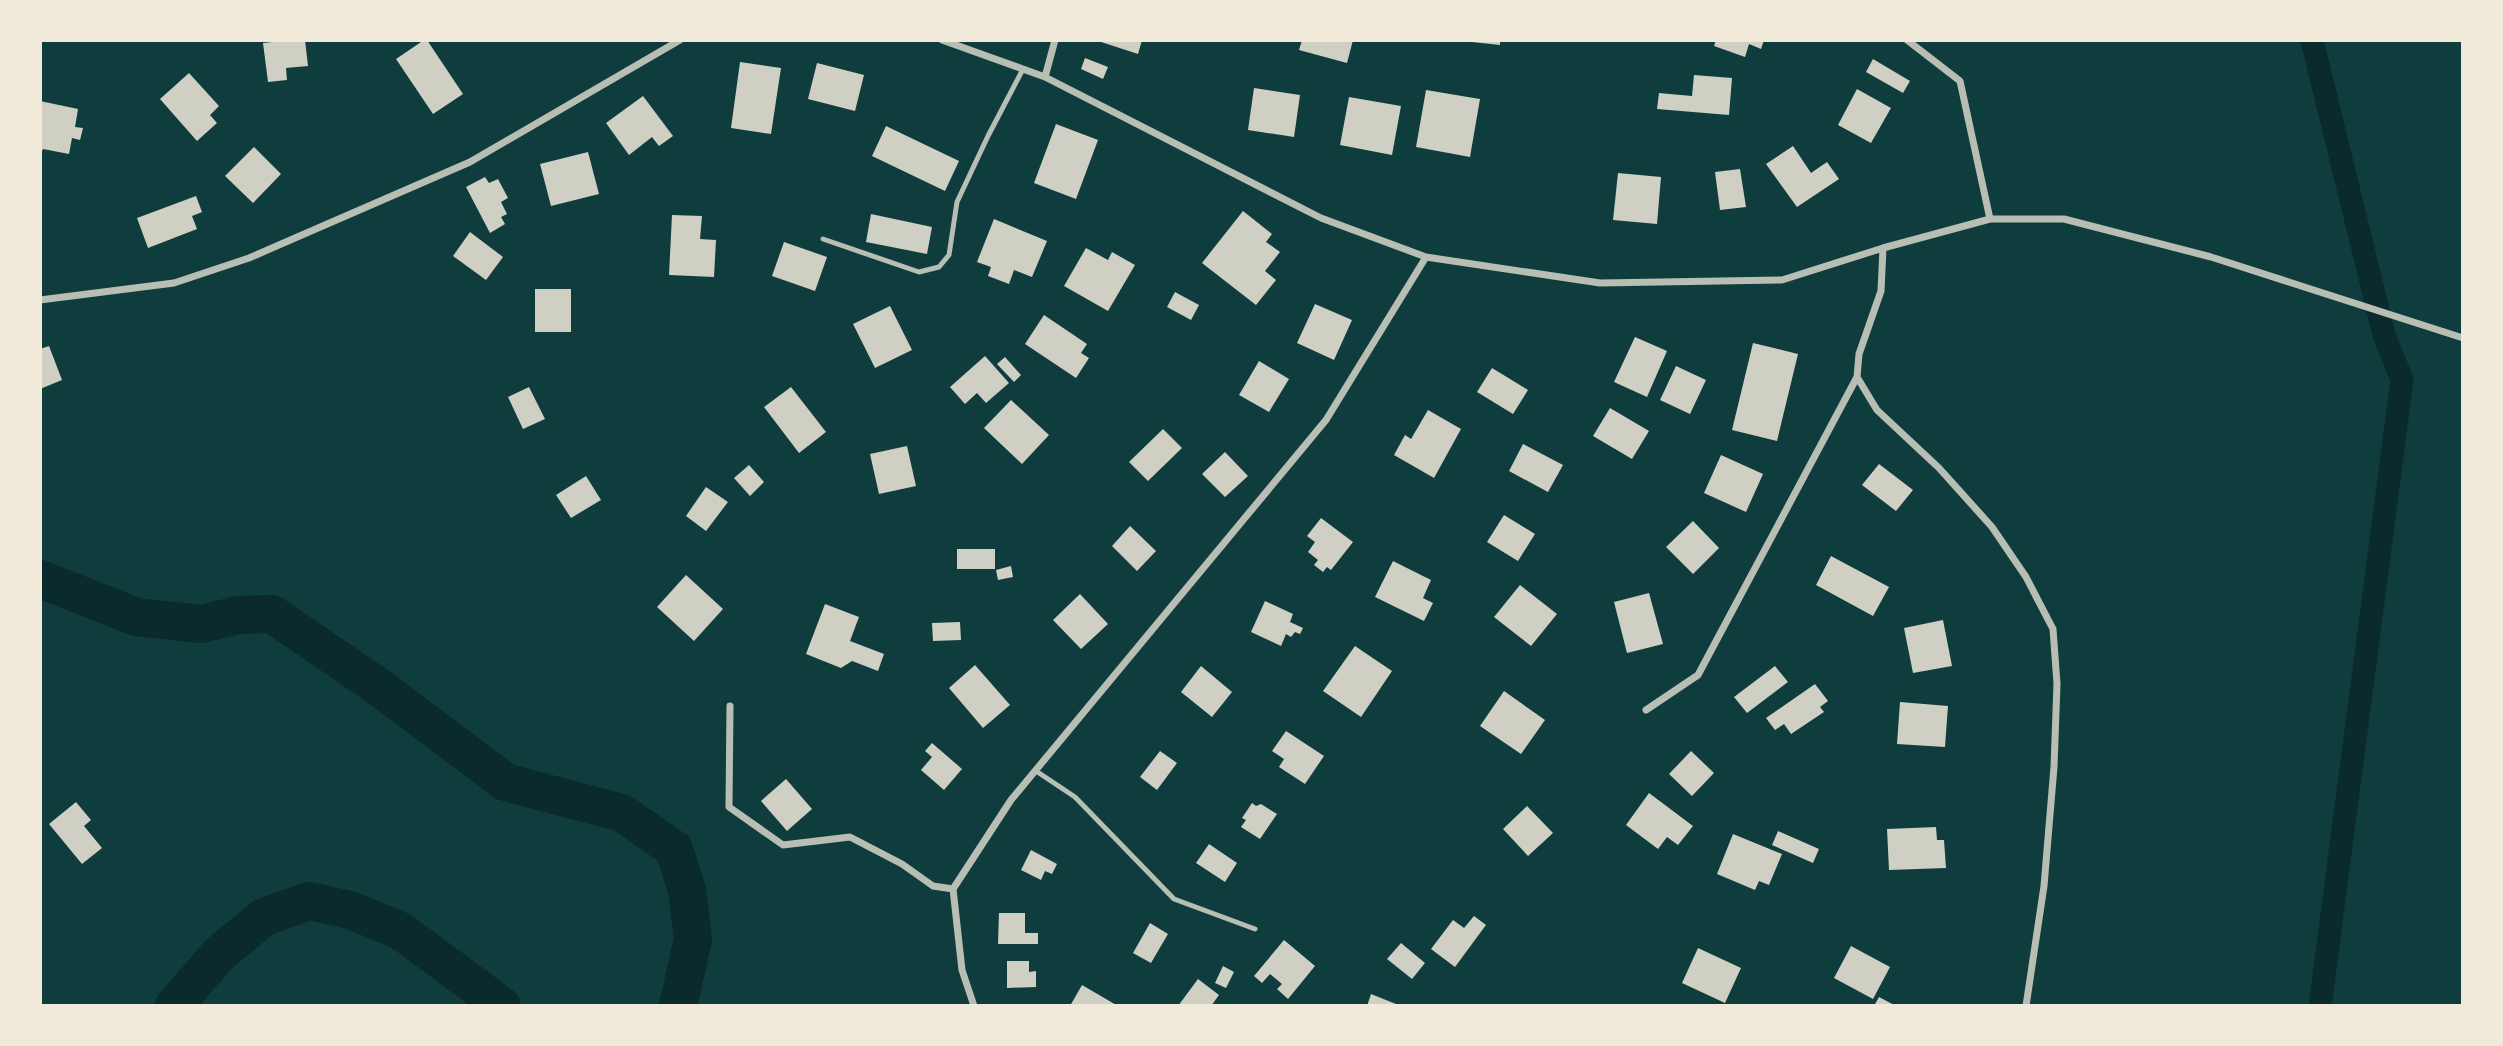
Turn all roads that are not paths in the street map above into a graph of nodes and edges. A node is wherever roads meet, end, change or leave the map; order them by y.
1 (680, 40) edge
2 (942, 40) edge
3 (1055, 40) edge
4 (1907, 40) edge
5 (1023, 69) junction
6 (1045, 77) junction
7 (1990, 219) junction
8 (823, 239) dead end
9 (1883, 248) junction
10 (1426, 257) junction
11 (40, 300) edge
12 (2463, 338) edge
13 (1857, 377) junction
14 (730, 706) dead end
15 (1646, 710) dead end
16 (1036, 771) junction
17 (953, 889) junction
18 (1255, 929) dead end
19 (974, 1006) edge
20 (2026, 1006) edge

1 - 11 street
2 - 5 street
3 - 6 street
4 - 7 street
5 - 6 street
5 - 8 lane
6 - 10 street
7 - 9 street
7 - 12 street
9 - 10 street
9 - 13 street
10 - 16 street
13 - 15 street
13 - 20 street
14 - 17 street
16 - 17 street
16 - 18 lane
17 - 19 street

